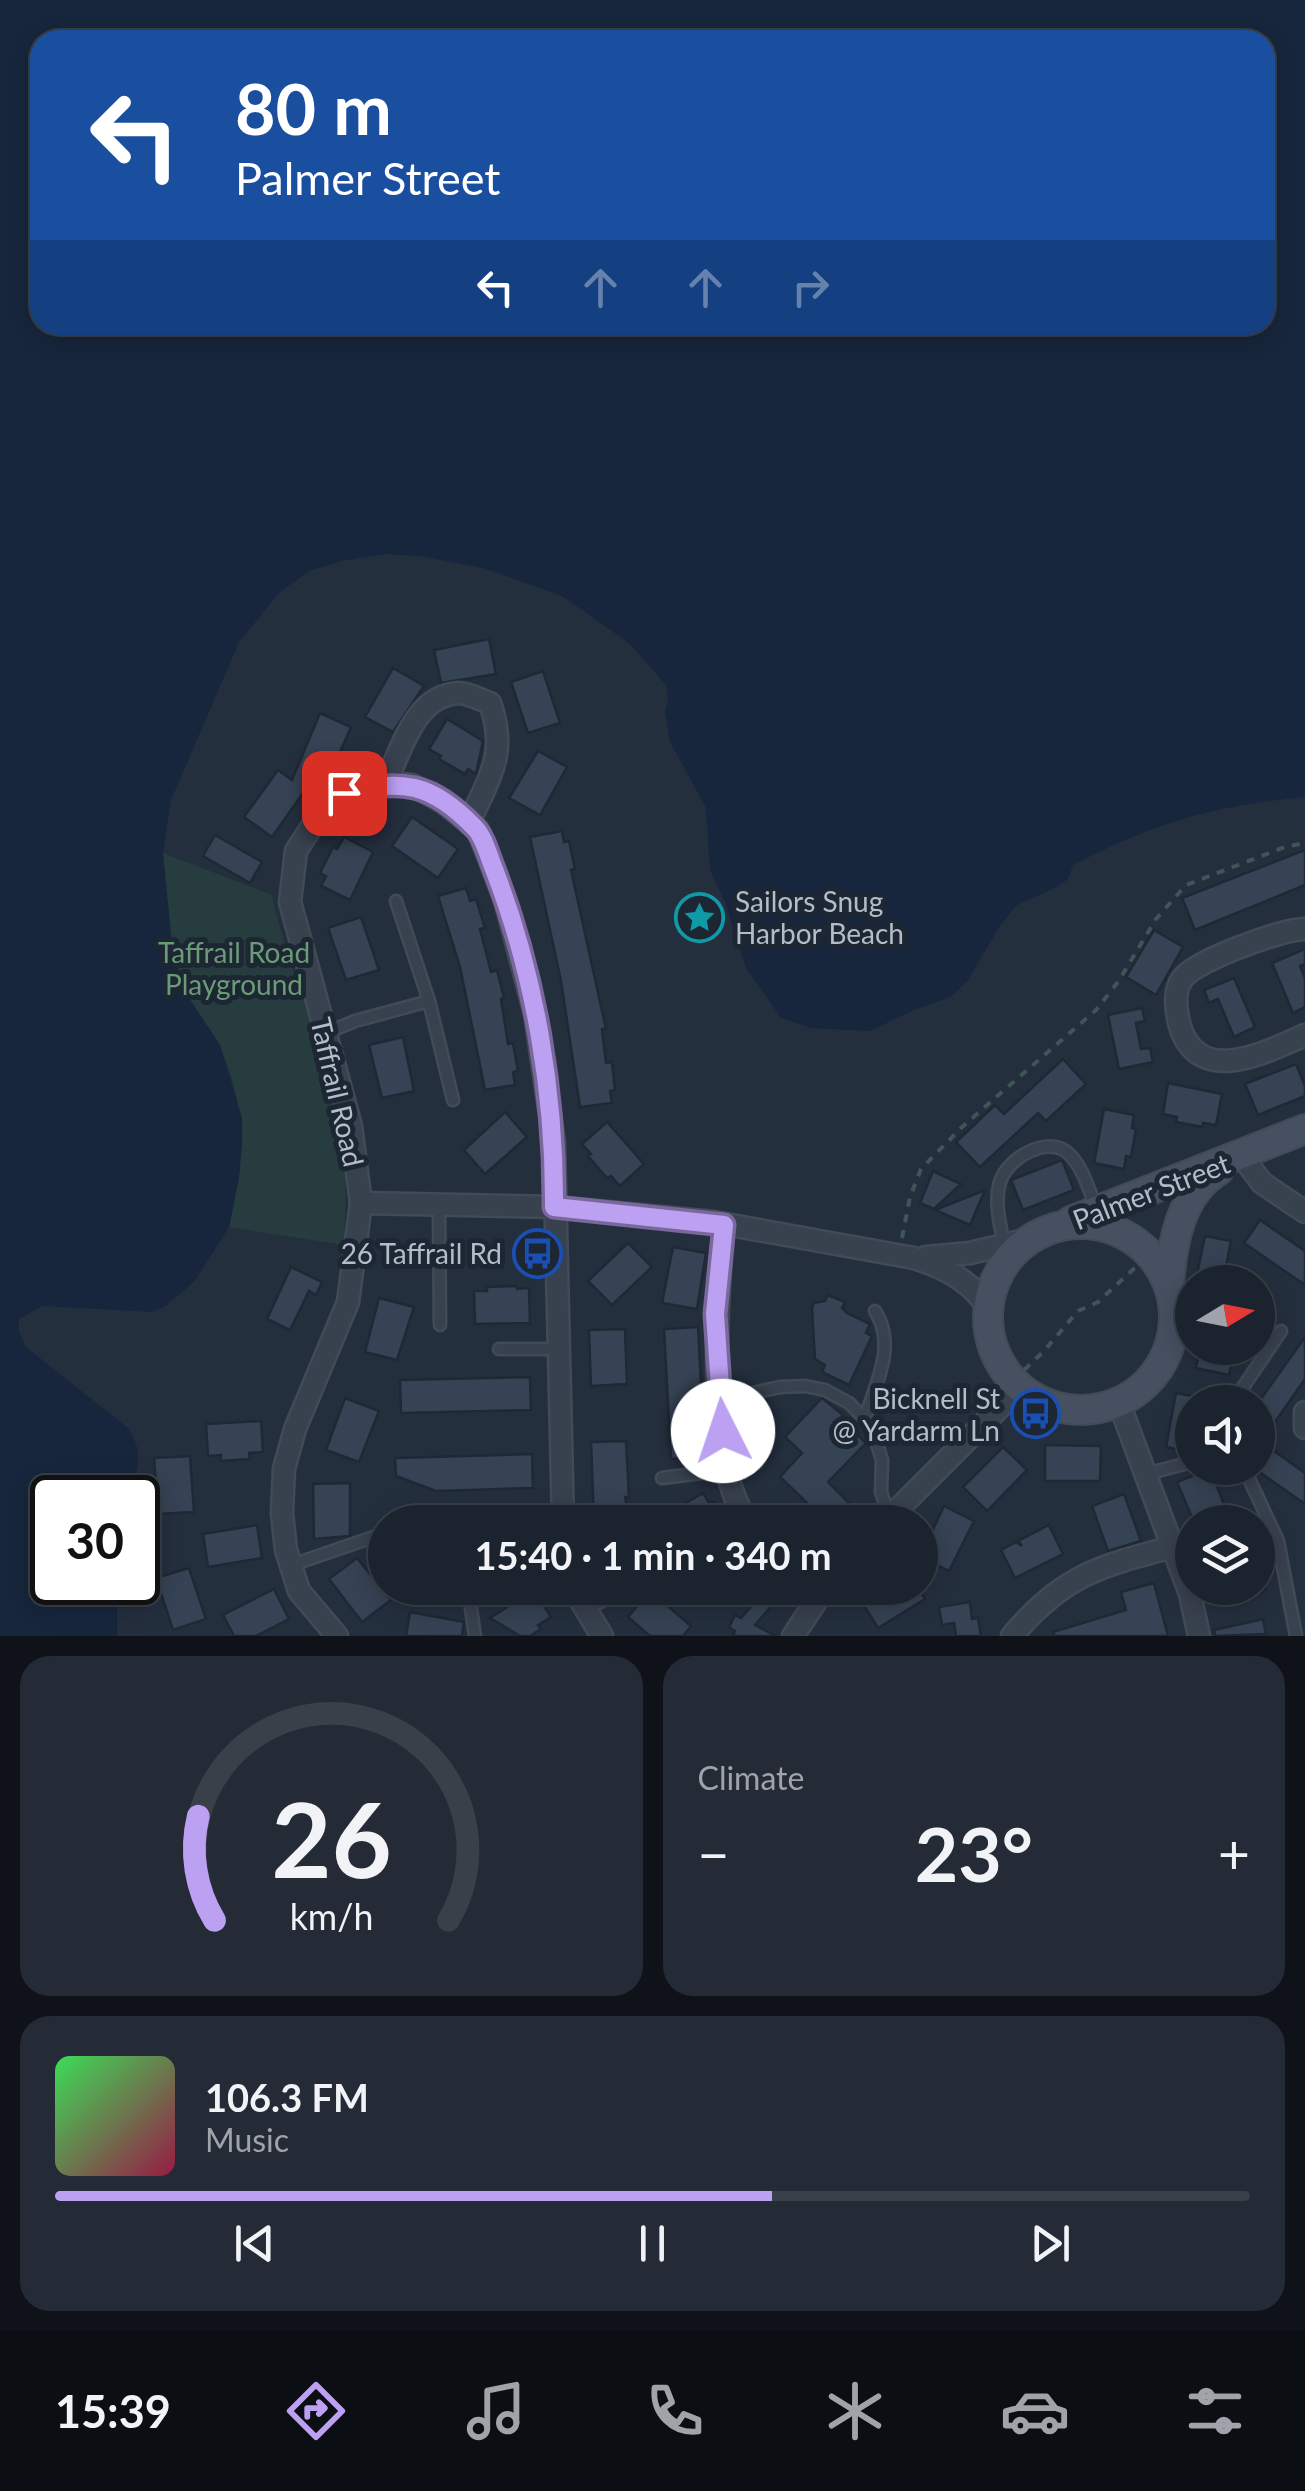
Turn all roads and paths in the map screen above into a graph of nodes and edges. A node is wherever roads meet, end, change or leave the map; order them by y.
1 (385, 783) junction
2 (469, 823) junction
3 (1305, 843) edge
4 (396, 901) dead end
5 (1305, 929) edge
6 (429, 1001) junction
7 (325, 1034) junction
8 (1304, 1037) edge
9 (453, 1100) dead end
10 (1305, 1129) edge
11 (1242, 1156) junction
12 (361, 1203) junction
13 (438, 1204) junction
14 (554, 1207) junction
15 (1098, 1211) junction
16 (1305, 1212) edge
17 (724, 1225) junction
18 (1060, 1226) junction
19 (1016, 1242) junction
20 (906, 1257) junction
21 (1140, 1263) dead end
22 (1169, 1285) junction
23 (988, 1309) junction
24 (874, 1311) dead end
25 (440, 1325) dead end
26 (1281, 1332) dead end
27 (498, 1349) dead end
28 (557, 1349) junction
29 (1020, 1380) junction
30 (1245, 1385) edge
31 (720, 1392) junction
32 (1119, 1403) junction
33 (1305, 1412) edge
34 (865, 1418) junction
35 (1305, 1428) edge
36 (1175, 1466) edge
37 (726, 1470) junction
38 (1146, 1474) junction
39 (662, 1478) dead end
40 (1252, 1485) edge
41 (562, 1505) edge
42 (737, 1505) edge
43 (884, 1505) edge
44 (901, 1505) edge
45 (368, 1539) edge
46 (1173, 1548) junction
47 (292, 1565) junction
48 (470, 1605) edge
49 (611, 1605) edge
50 (813, 1605) edge
51 (590, 1627) edge
52 (336, 1636) edge
53 (475, 1636) edge
54 (793, 1636) edge
55 (1012, 1636) edge
56 (1199, 1636) edge
57 (1296, 1636) edge

1 - 2 street
1 - 2 street
1 - 7 street, Taffrail Road
2 - 14 street
3 - 20 path
4 - 6 lane
5 - 8 street
6 - 7 lane
6 - 9 lane
7 - 12 street, Taffrail Road
10 - 11 street, Palmer Street
11 - 15 street, Palmer Street
11 - 16 street
11 - 22 street, Palmer Street
12 - 13 street
12 - 47 street, Taffrail Road
13 - 14 street
13 - 25 lane
14 - 17 street
14 - 28 street
15 - 18 street, Palmer Street
15 - 19 lane
17 - 20 street
17 - 31 street
18 - 19 street
18 - 22 street
19 - 20 street
19 - 23 street
20 - 23 street
21 - 29 path
22 - 32 street
23 - 29 street
24 - 34 lane
26 - 30 lane
27 - 28 lane
28 - 41 street
29 - 32 street
29 - 44 street
31 - 34 lane
31 - 37 street
32 - 38 street
33 - 35 street
34 - 43 lane
36 - 38 lane
37 - 39 lane
37 - 42 street
38 - 46 street
40 - 57 lane
45 - 47 lane
46 - 55 street
46 - 56 street
47 - 52 street, Taffrail Road
48 - 53 lane
49 - 51 lane
50 - 54 street

